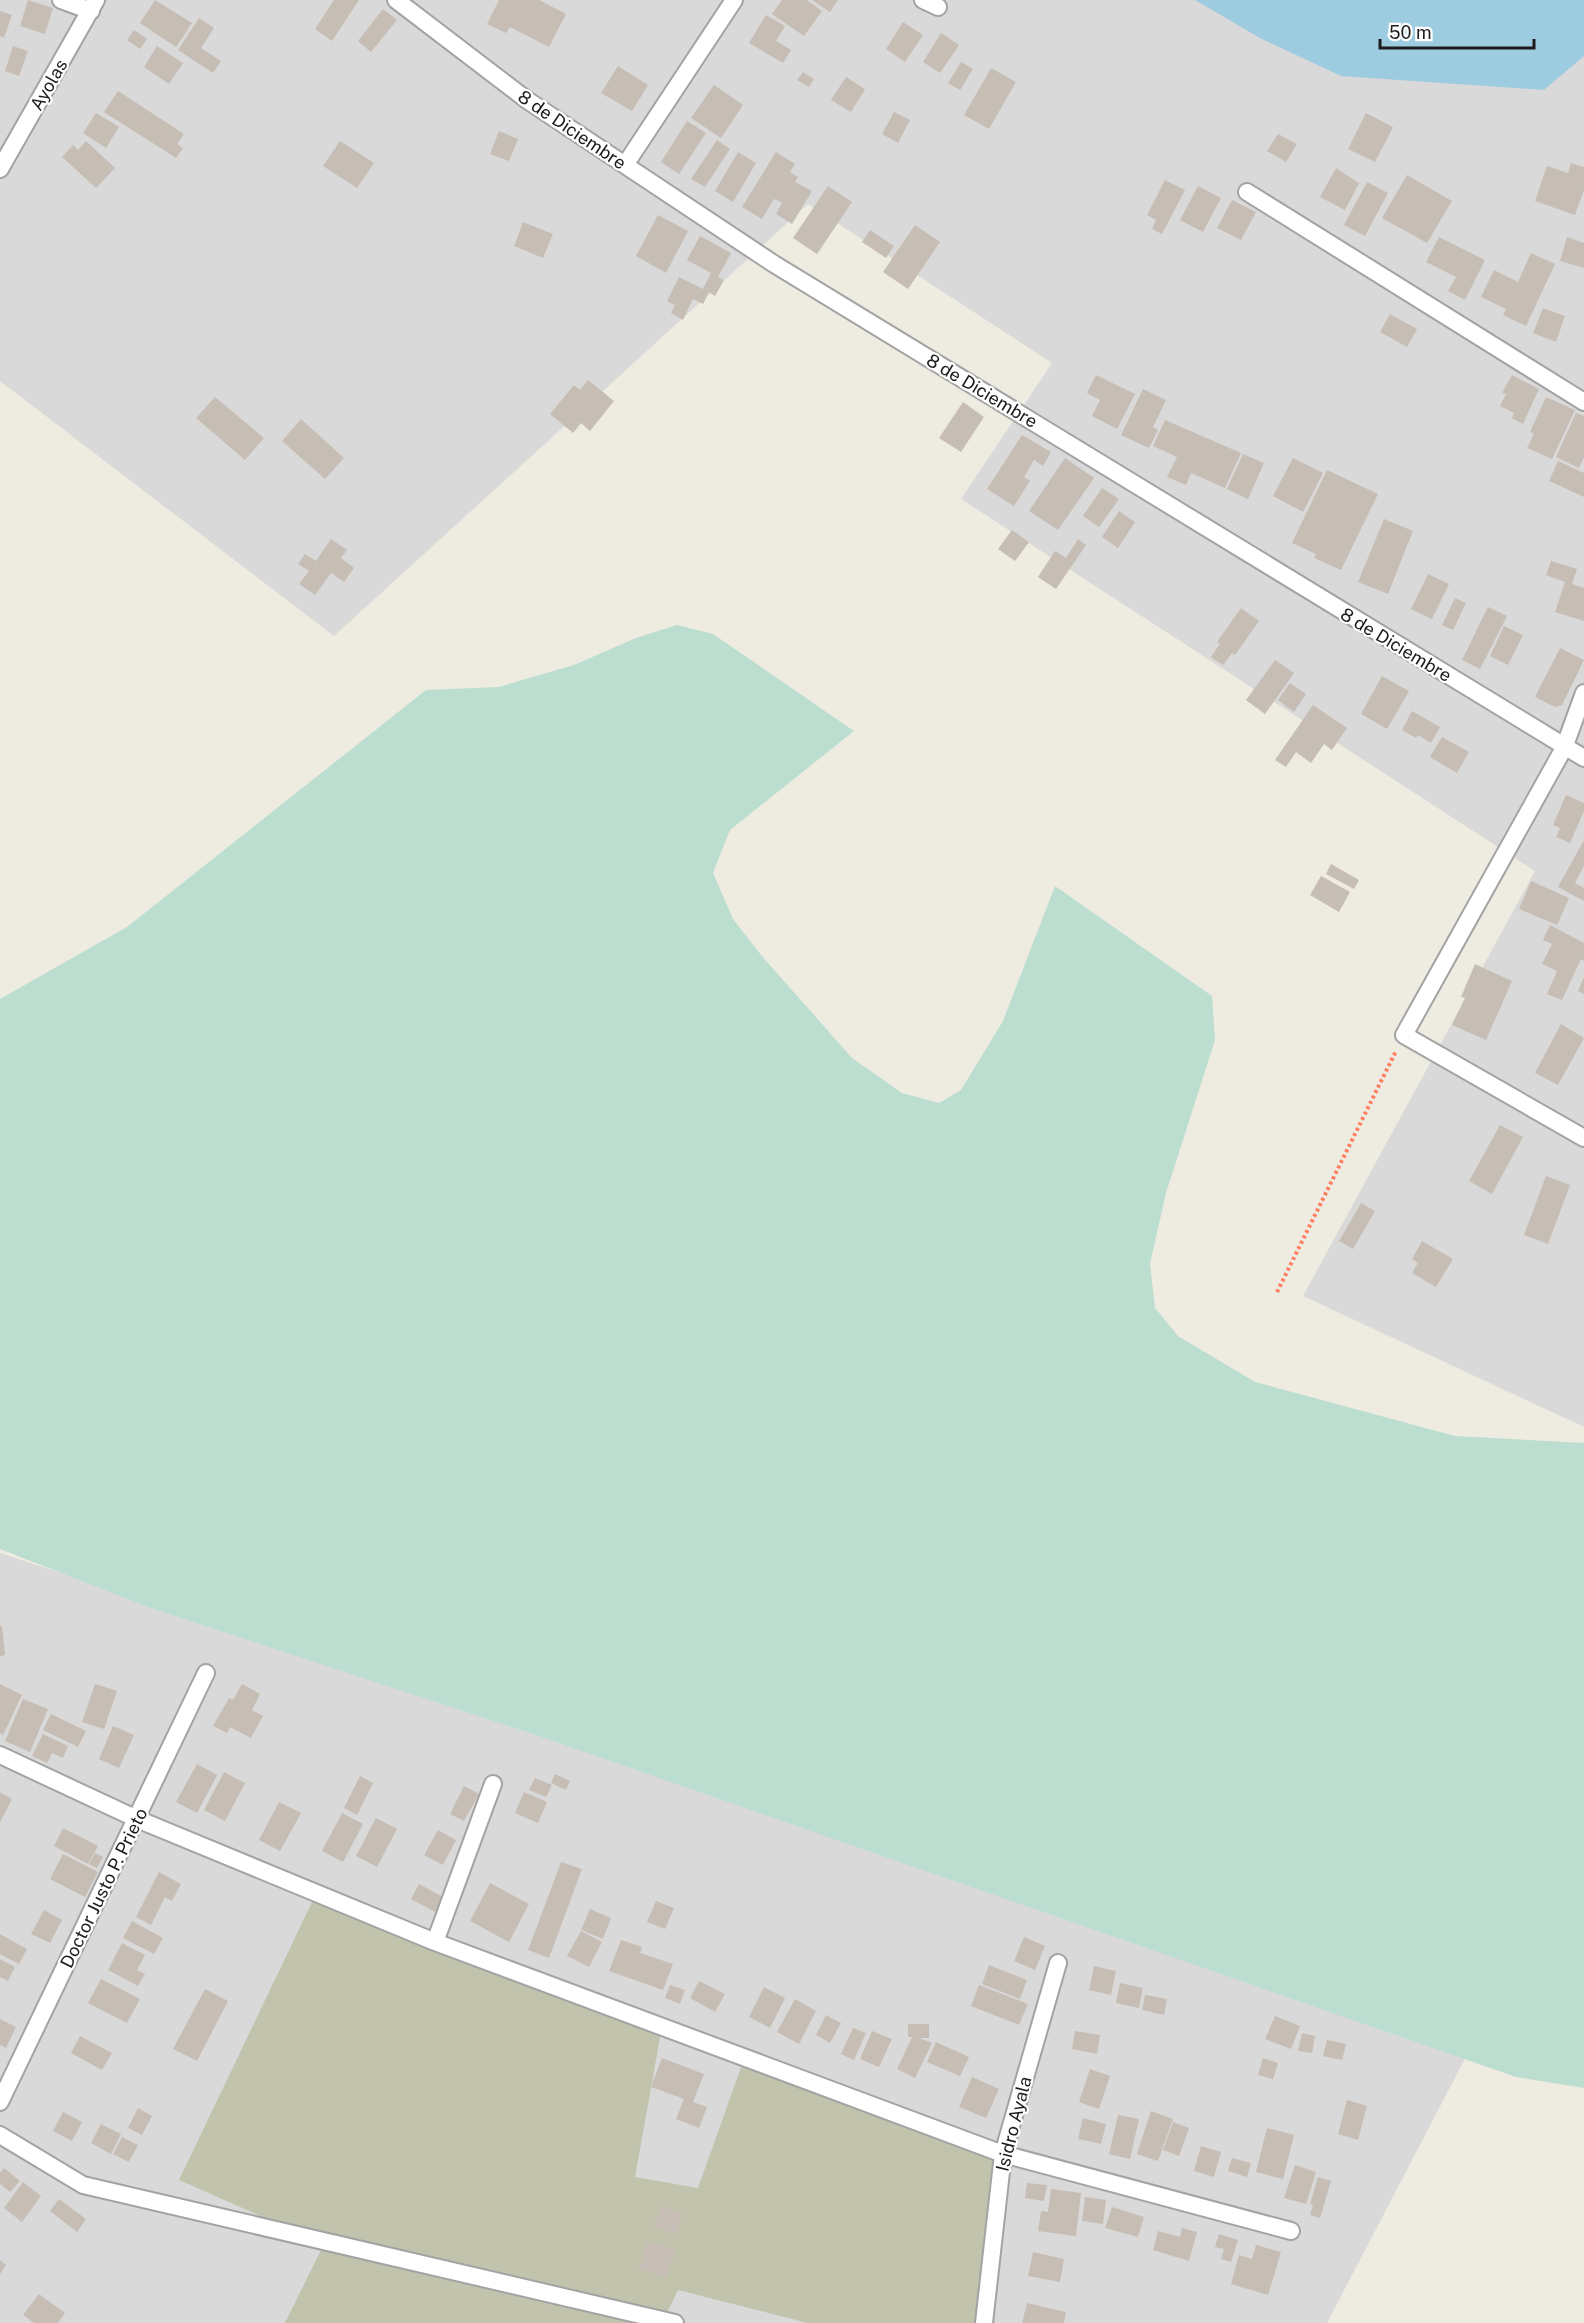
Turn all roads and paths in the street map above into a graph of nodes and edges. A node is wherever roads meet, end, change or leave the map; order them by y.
1 (61, 0) edge
2 (396, 0) edge
3 (734, 0) edge
4 (94, 5) edge
5 (625, 165) junction
6 (0, 169) edge
7 (1247, 192) dead end
8 (1584, 402) edge
9 (1584, 693) edge
10 (1564, 747) junction
11 (1584, 758) edge
12 (1404, 1035) junction
13 (1584, 1138) edge
14 (1277, 1292) dead end
15 (206, 1673) dead end
16 (0, 1755) edge
17 (492, 1784) dead end
18 (137, 1820) junction
19 (435, 1942) junction
20 (1058, 1963) dead end
21 (0, 2102) edge
22 (0, 2135) edge
23 (1003, 2154) junction
24 (1291, 2231) dead end
25 (675, 2323) edge
26 (984, 2323) edge

1 - 4 street
2 - 5 street, 8 de Diciembre
3 - 5 street
4 - 6 street, Ayolas
5 - 10 street, 8 de Diciembre
7 - 8 street
9 - 10 street
10 - 11 street, 8 de Diciembre
10 - 12 street
12 - 13 street
12 - 14 path
15 - 18 street, Doctor Justo P. Prieto
16 - 18 street
17 - 19 street
18 - 19 street
18 - 21 street, Doctor Justo P. Prieto
19 - 23 street
20 - 23 street, Isidro Ayala
22 - 25 street
23 - 24 street
23 - 26 street, Isidro Ayala

